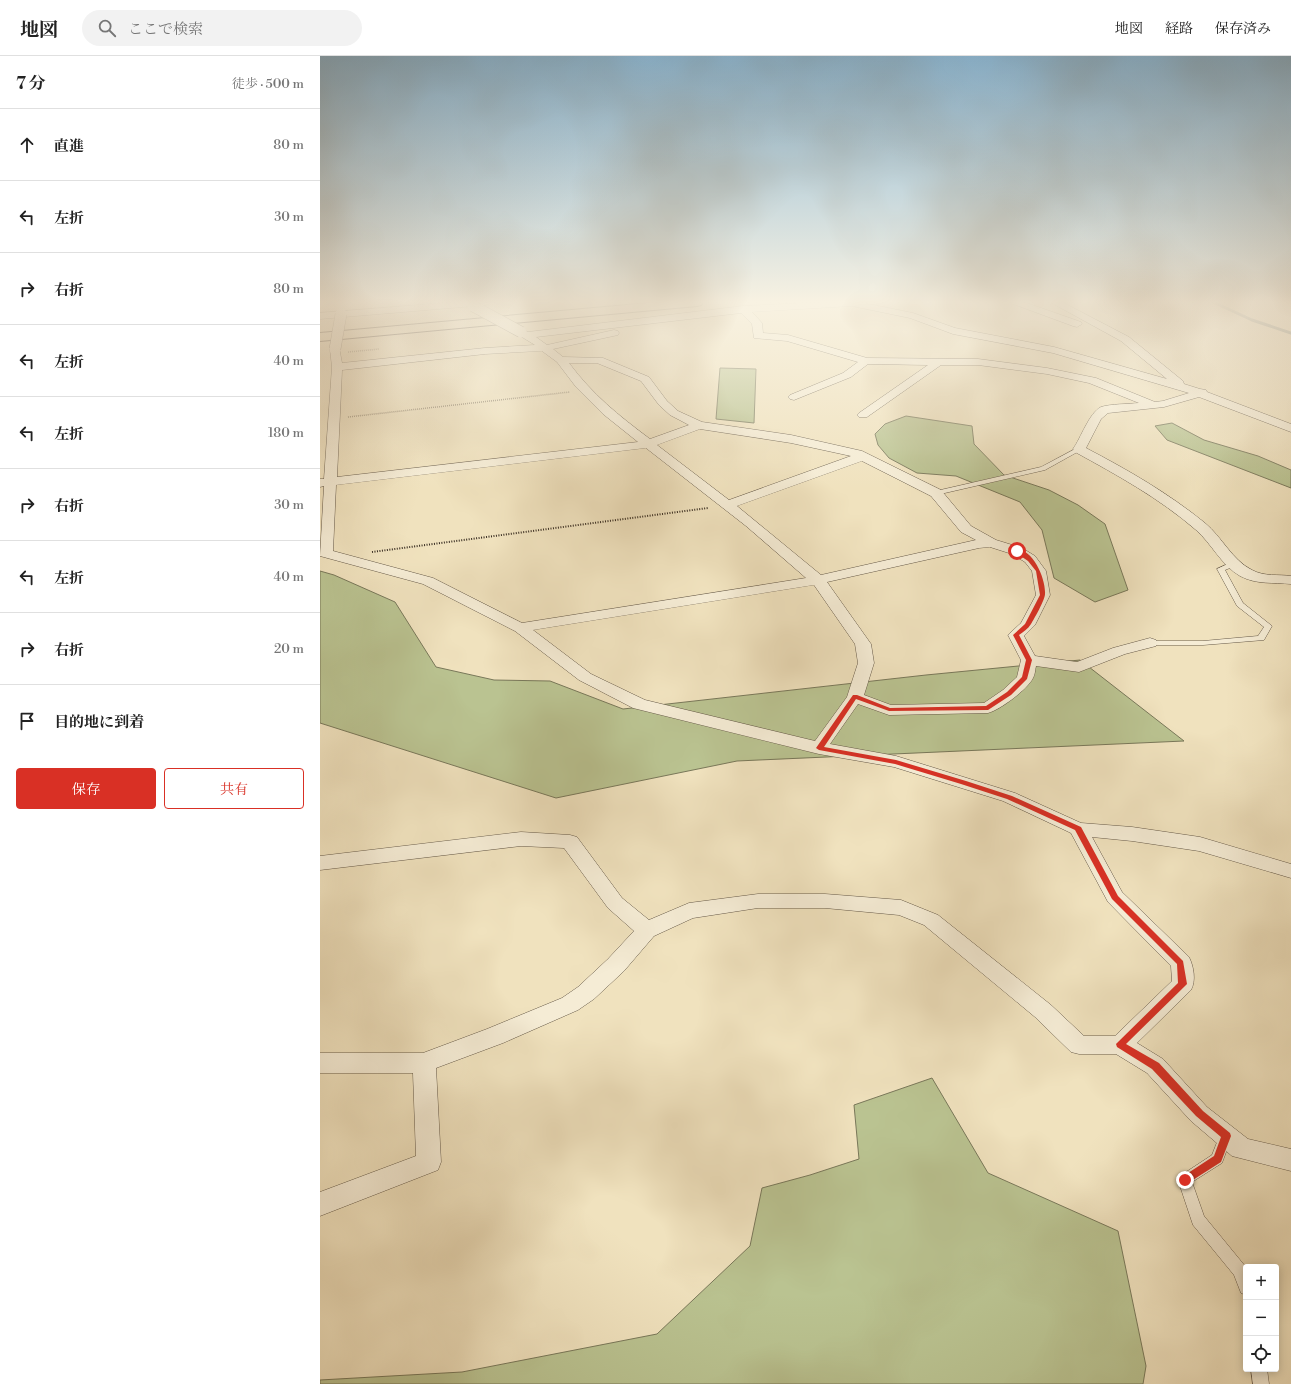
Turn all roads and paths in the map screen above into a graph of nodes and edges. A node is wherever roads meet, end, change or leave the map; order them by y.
1 (337, 364) edge
2 (365, 364) edge
3 (564, 364) edge
4 (609, 364) edge
5 (863, 364) edge
6 (936, 364) edge
7 (993, 364) edge
8 (1104, 364) edge
9 (1156, 364) edge
10 (337, 367) junction
11 (1184, 386) junction
12 (586, 390) junction
13 (1202, 392) junction
14 (794, 397) dead end
15 (1153, 405) junction
16 (863, 415) dead end
17 (334, 418) junction
18 (699, 425) junction
19 (1291, 428) edge
20 (648, 444) junction
21 (1079, 448) junction
22 (863, 456) junction
23 (325, 482) edge
24 (936, 493) junction
25 (727, 505) junction
26 (991, 543) junction
27 (323, 553) edge
28 (369, 553) dead end
29 (1232, 564) junction
30 (818, 580) junction
31 (1291, 580) edge
32 (520, 628) junction
33 (1150, 643) joint
34 (1029, 660) junction
35 (855, 697) junction
36 (819, 748) junction
37 (1078, 828) junction
38 (320, 863) edge
39 (1291, 871) edge
40 (647, 930) junction
41 (1120, 1044) junction
42 (320, 1063) edge
43 (424, 1063) junction
44 (1226, 1136) junction
45 (1291, 1160) edge
46 (320, 1204) edge
47 (1243, 1280) edge
48 (1259, 1372) edge
49 (1261, 1384) edge

1 - 10 street, bridge
2 - 10 street
3 - 12 street
4 - 18 street
5 - 14 street
6 - 16 street
7 - 15 street
8 - 11 street
9 - 11 street
10 - 17 street
11 - 13 street
12 - 17 path
12 - 20 street
13 - 15 street
13 - 19 street
15 - 21 street
17 - 23 street
18 - 20 street
18 - 22 street
20 - 23 street
20 - 25 street
21 - 24 lane
21 - 29 street
22 - 24 street
22 - 25 street
23 - 27 street
24 - 26 street
25 - 28 path
25 - 30 street
26 - 30 street
26 - 34 street
27 - 32 street
29 - 31 street
29 - 33 lane
30 - 32 street
30 - 35 street
32 - 36 street
33 - 34 street
34 - 35 street
35 - 36 street
36 - 37 street
37 - 39 street
37 - 41 street
38 - 40 street
40 - 41 street
40 - 43 street
41 - 44 street
42 - 43 street
43 - 46 street
44 - 45 street
44 - 47 lane
48 - 49 lane

